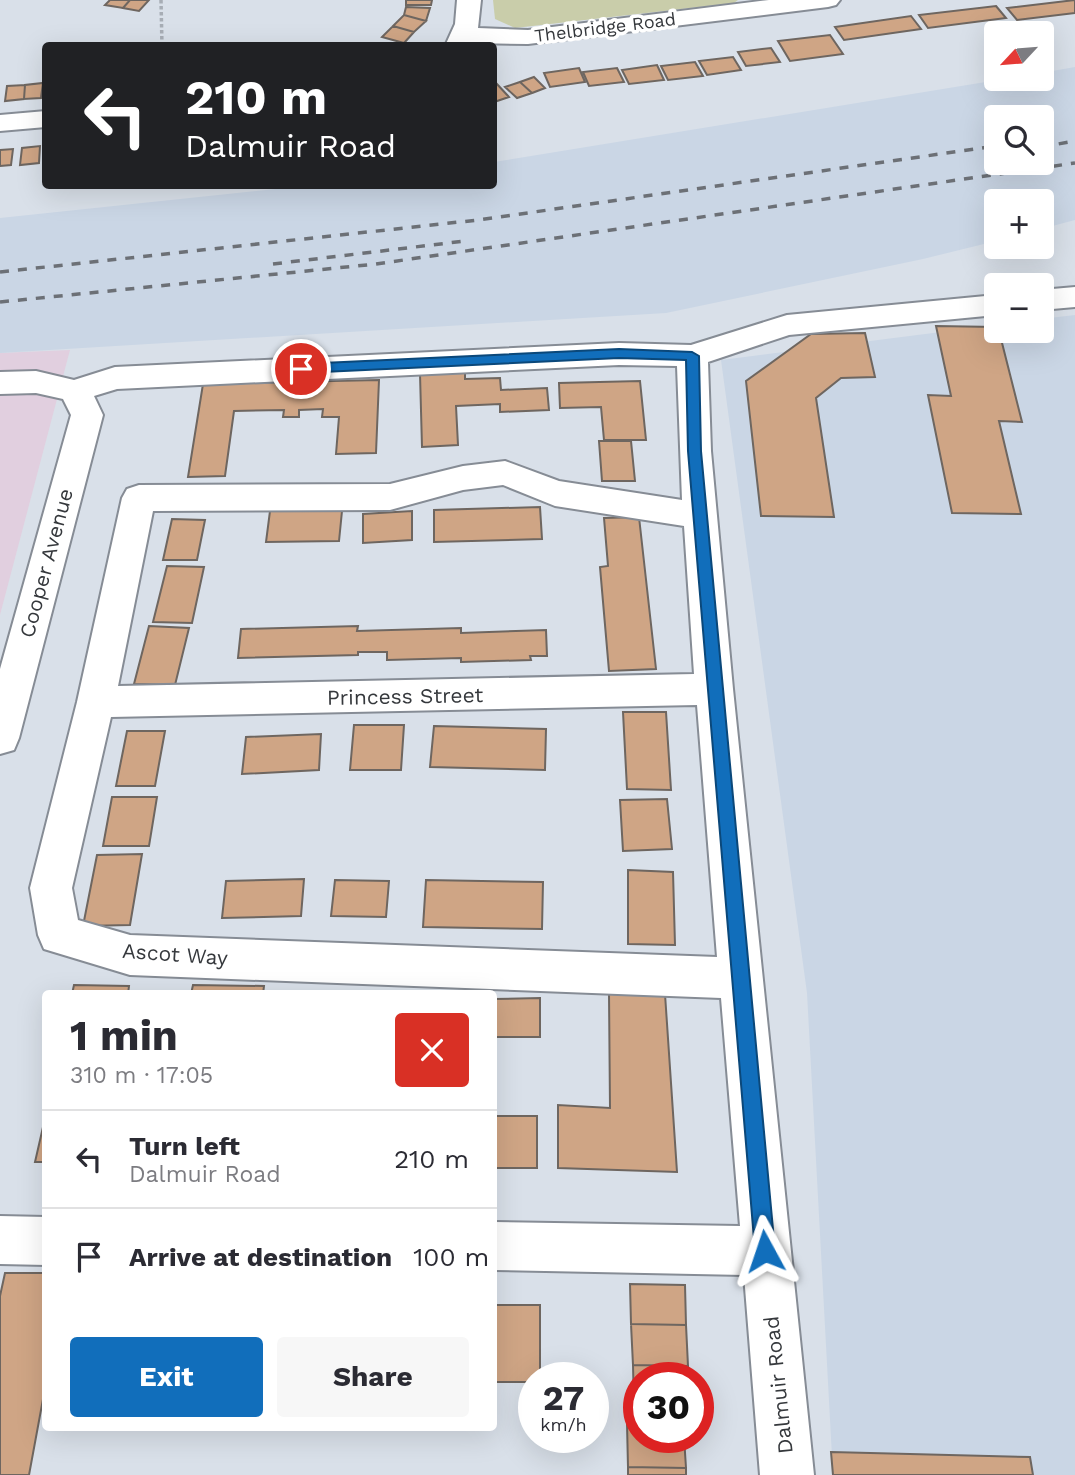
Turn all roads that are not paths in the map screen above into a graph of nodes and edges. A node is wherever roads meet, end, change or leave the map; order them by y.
1 (469, 0) edge
2 (828, 0) edge
3 (775, 3) edge
4 (461, 40) edge
5 (42, 119) edge
6 (0, 123) edge
7 (1075, 297) edge
8 (1054, 299) edge
9 (984, 306) edge
10 (692, 356) junction
11 (0, 383) edge
12 (75, 390) junction
13 (701, 516) junction
14 (8, 676) edge
15 (715, 690) junction
16 (96, 702) junction
17 (0, 738) edge
18 (741, 978) junction
19 (0, 1240) edge
20 (42, 1241) edge
21 (497, 1246) edge
22 (765, 1251) junction
23 (787, 1475) edge

1 - 4 street
2 - 3 street, Thelbridge Road
3 - 4 street, Thelbridge Road
5 - 6 street
7 - 8 street
9 - 10 street
10 - 12 street
10 - 13 street, Dalmuir Road
11 - 12 street
12 - 14 street, Cooper Avenue
13 - 15 street, Dalmuir Road
13 - 16 street, Ascot Way
14 - 17 street, Cooper Avenue
15 - 16 street, Princess Street
15 - 18 street, Dalmuir Road
16 - 18 street, Ascot Way
18 - 22 street, Dalmuir Road
19 - 20 street
21 - 22 street
22 - 23 street, Dalmuir Road

